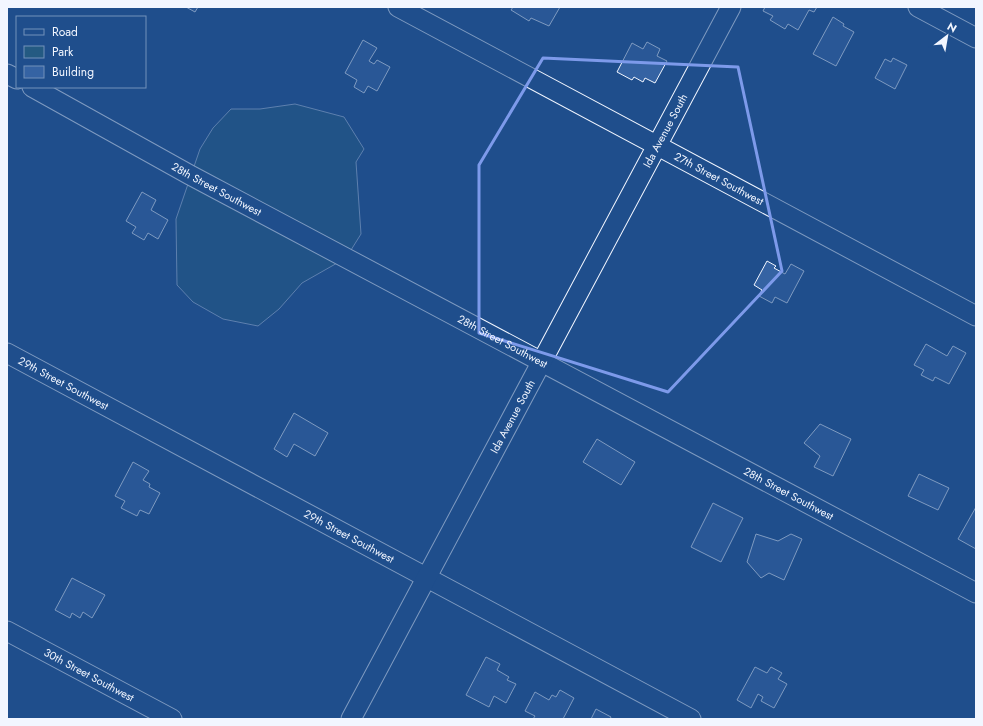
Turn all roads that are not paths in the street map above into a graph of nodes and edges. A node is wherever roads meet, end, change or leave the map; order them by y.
1 (398, 7) edge
2 (730, 7) edge
3 (918, 7) edge
4 (976, 38) edge
5 (7, 74) edge
6 (16, 78) edge
7 (34, 88) edge
8 (656, 146) junction
9 (976, 316) edge
10 (7, 352) edge
11 (542, 361) junction
12 (426, 577) junction
13 (976, 593) edge
14 (7, 631) edge
15 (163, 717) edge
16 (351, 719) edge
17 (691, 719) edge

1 - 8 street, 27th Street Southwest
2 - 8 street, Ida Avenue South
3 - 4 street
5 - 6 street
7 - 11 street, 28th Street Southwest
8 - 9 street, 27th Street Southwest
8 - 11 street, Ida Avenue South
10 - 12 street, 29th Street Southwest
11 - 12 street, Ida Avenue South
11 - 13 street, 28th Street Southwest
12 - 16 street, Ida Avenue South
12 - 17 street, 29th Street Southwest
14 - 15 street, 30th Street Southwest

